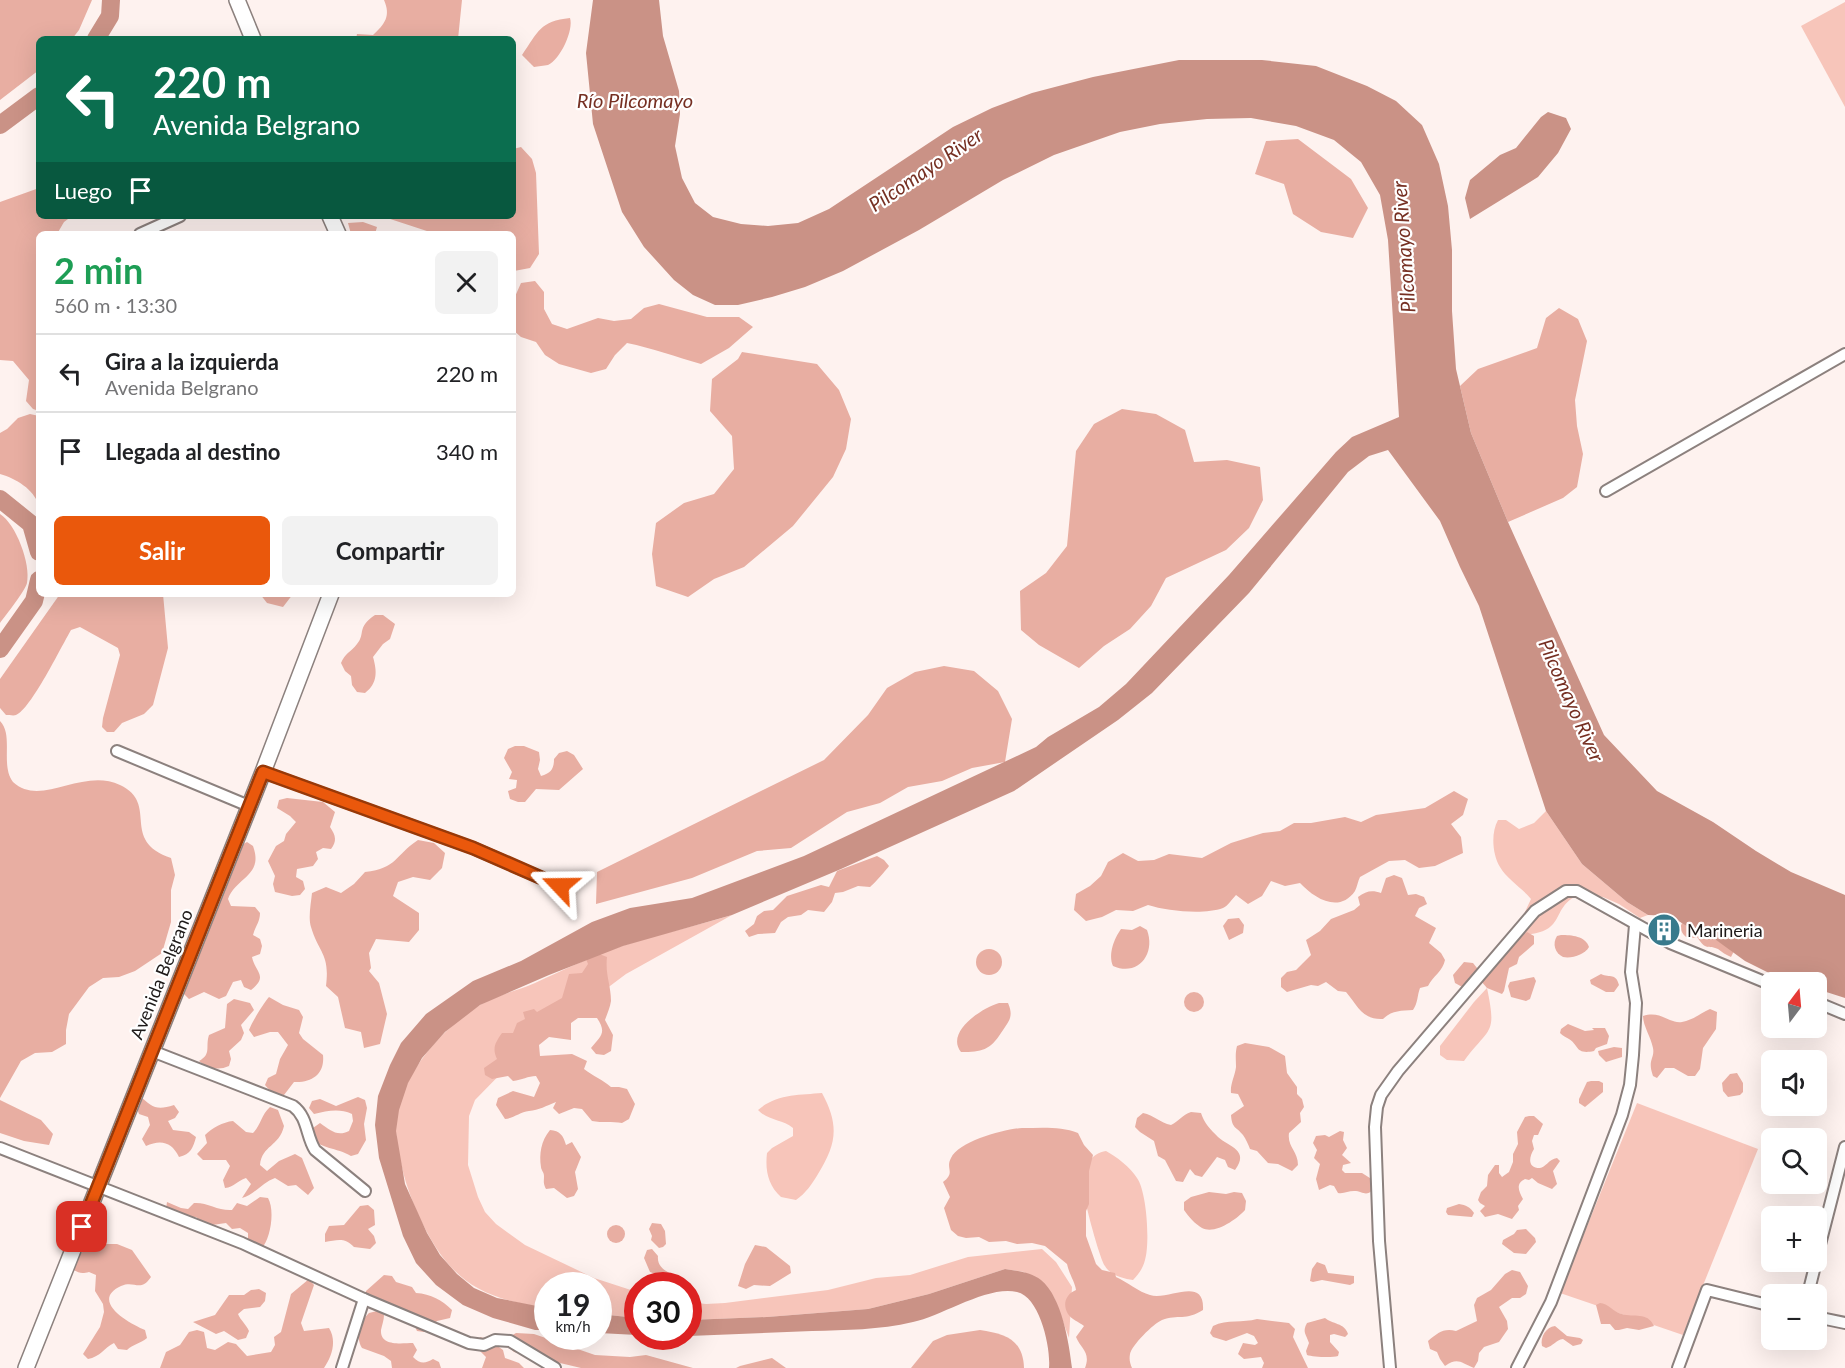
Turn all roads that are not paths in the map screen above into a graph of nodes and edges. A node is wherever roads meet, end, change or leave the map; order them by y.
1 (237, 0) edge
2 (252, 36) edge
3 (173, 219) edge
4 (147, 231) edge
5 (1845, 354) edge
6 (1606, 491) dead end
7 (330, 597) edge
8 (117, 751) dead end
9 (263, 772) junction
10 (249, 806) junction
11 (560, 886) dead end
12 (1635, 925) junction
13 (1761, 980) edge
14 (1827, 1007) edge
15 (1845, 1014) edge
16 (152, 1051) junction
17 (1845, 1147) edge
18 (0, 1148) edge
19 (98, 1187) junction
20 (365, 1191) dead end
21 (1827, 1218) edge
22 (364, 1299) junction
23 (1761, 1303) edge
24 (1827, 1319) edge
25 (1845, 1323) edge
26 (26, 1368) edge
27 (342, 1368) edge
28 (555, 1368) edge
29 (1390, 1368) edge
30 (1517, 1368) edge
31 (1678, 1368) edge

1 - 2 street
3 - 4 street
5 - 6 street
7 - 9 street, Avenida Belgrano
8 - 10 street
9 - 10 street, Avenida Belgrano
9 - 11 street
10 - 16 street, Avenida Belgrano
12 - 13 street
12 - 29 street
12 - 30 street
14 - 15 street
16 - 19 street, Avenida Belgrano
16 - 20 street
17 - 21 street
18 - 19 street
19 - 22 street
19 - 26 street, Avenida Belgrano
22 - 27 street
22 - 28 street
23 - 31 street
24 - 25 street

